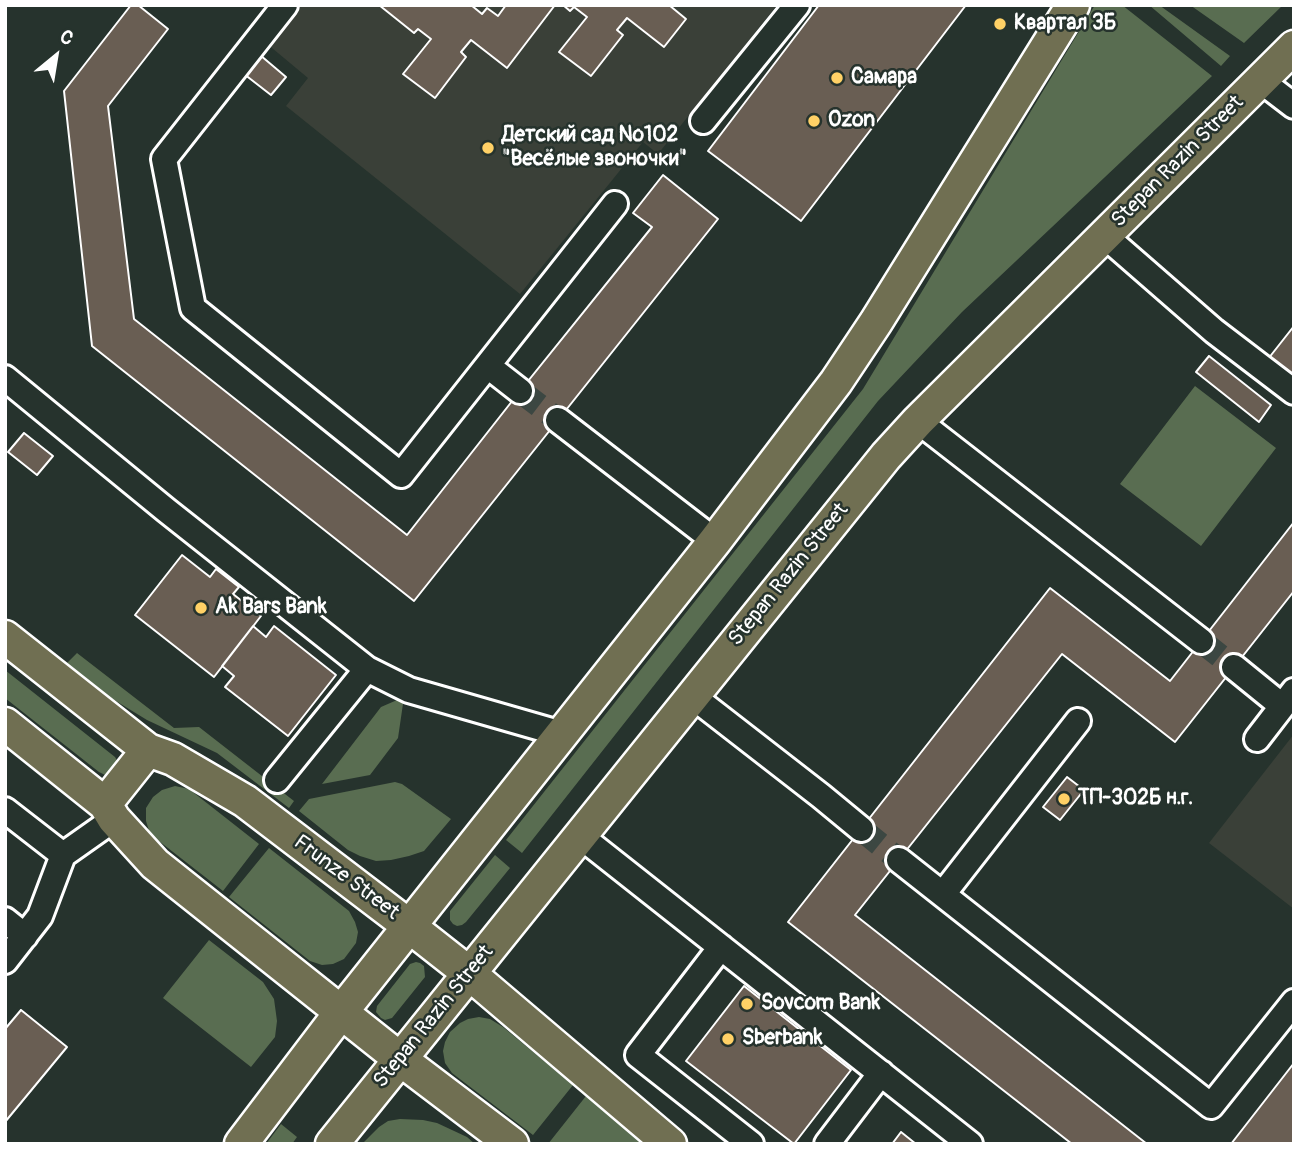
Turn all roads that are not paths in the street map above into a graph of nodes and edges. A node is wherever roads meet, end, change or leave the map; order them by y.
1 (285, 5) edge
2 (797, 5) edge
3 (1073, 5) edge
4 (1294, 47) edge
5 (1260, 80) junction
6 (1294, 106) edge
7 (703, 121) dead end
8 (615, 204) dead end
9 (1105, 236) junction
10 (488, 366) junction
11 (5, 378) edge
12 (520, 391) tunnel mouth
13 (1294, 392) edge
14 (558, 421) tunnel mouth
15 (918, 421) junction
16 (715, 541) junction
17 (5, 636) edge
18 (1201, 641) tunnel mouth
19 (1234, 667) tunnel mouth
20 (367, 670) junction
21 (691, 695) junction
22 (1288, 698) edge
23 (1078, 721) dead end
24 (5, 724) edge
25 (562, 734) junction
26 (1257, 739) dead end
27 (148, 750) junction
28 (277, 780) dead end
29 (5, 810) edge
30 (109, 812) junction
31 (861, 829) tunnel mouth
32 (579, 835) junction
33 (63, 855) junction
34 (899, 860) tunnel mouth
35 (943, 894) junction
36 (5, 920) edge
37 (409, 926) junction
38 (25, 936) junction
39 (721, 947) junction
40 (5, 961) edge
41 (470, 974) junction
42 (1294, 1002) edge
43 (342, 1011) junction
44 (400, 1059) junction
45 (881, 1073) junction
46 (241, 1144) edge
47 (332, 1144) edge
48 (512, 1144) edge
49 (670, 1144) edge
50 (751, 1144) edge
51 (827, 1144) edge
52 (970, 1144) edge

1 - 10 lane
2 - 7 lane
3 - 16 main road
4 - 5 main road, Stepan Razin Street
5 - 6 lane
5 - 9 main road, Stepan Razin Street
8 - 10 lane
9 - 13 lane
9 - 15 main road, Stepan Razin Street
10 - 12 lane
11 - 20 lane
14 - 16 lane
15 - 18 lane
15 - 21 main road, Stepan Razin Street
16 - 25 main road
17 - 27 main road, Frunze Street
19 - 22 lane
20 - 25 lane
20 - 28 lane
21 - 31 lane
21 - 32 main road, Stepan Razin Street
22 - 26 lane
23 - 35 lane
24 - 30 main road
25 - 37 main road
27 - 30 main road
27 - 37 main road, Frunze Street
29 - 33 lane
30 - 33 lane
30 - 43 main road
32 - 39 lane
32 - 41 main road, Stepan Razin Street
33 - 38 lane
34 - 35 lane
35 - 42 lane
36 - 38 lane
37 - 41 main road, Frunze Street
37 - 43 main road
38 - 40 lane
39 - 45 lane
39 - 50 lane
41 - 44 main road, Stepan Razin Street
41 - 49 main road, Frunze Street
43 - 44 main road
43 - 46 main road
44 - 47 main road, Stepan Razin Street
44 - 48 main road
45 - 51 lane
45 - 52 lane

